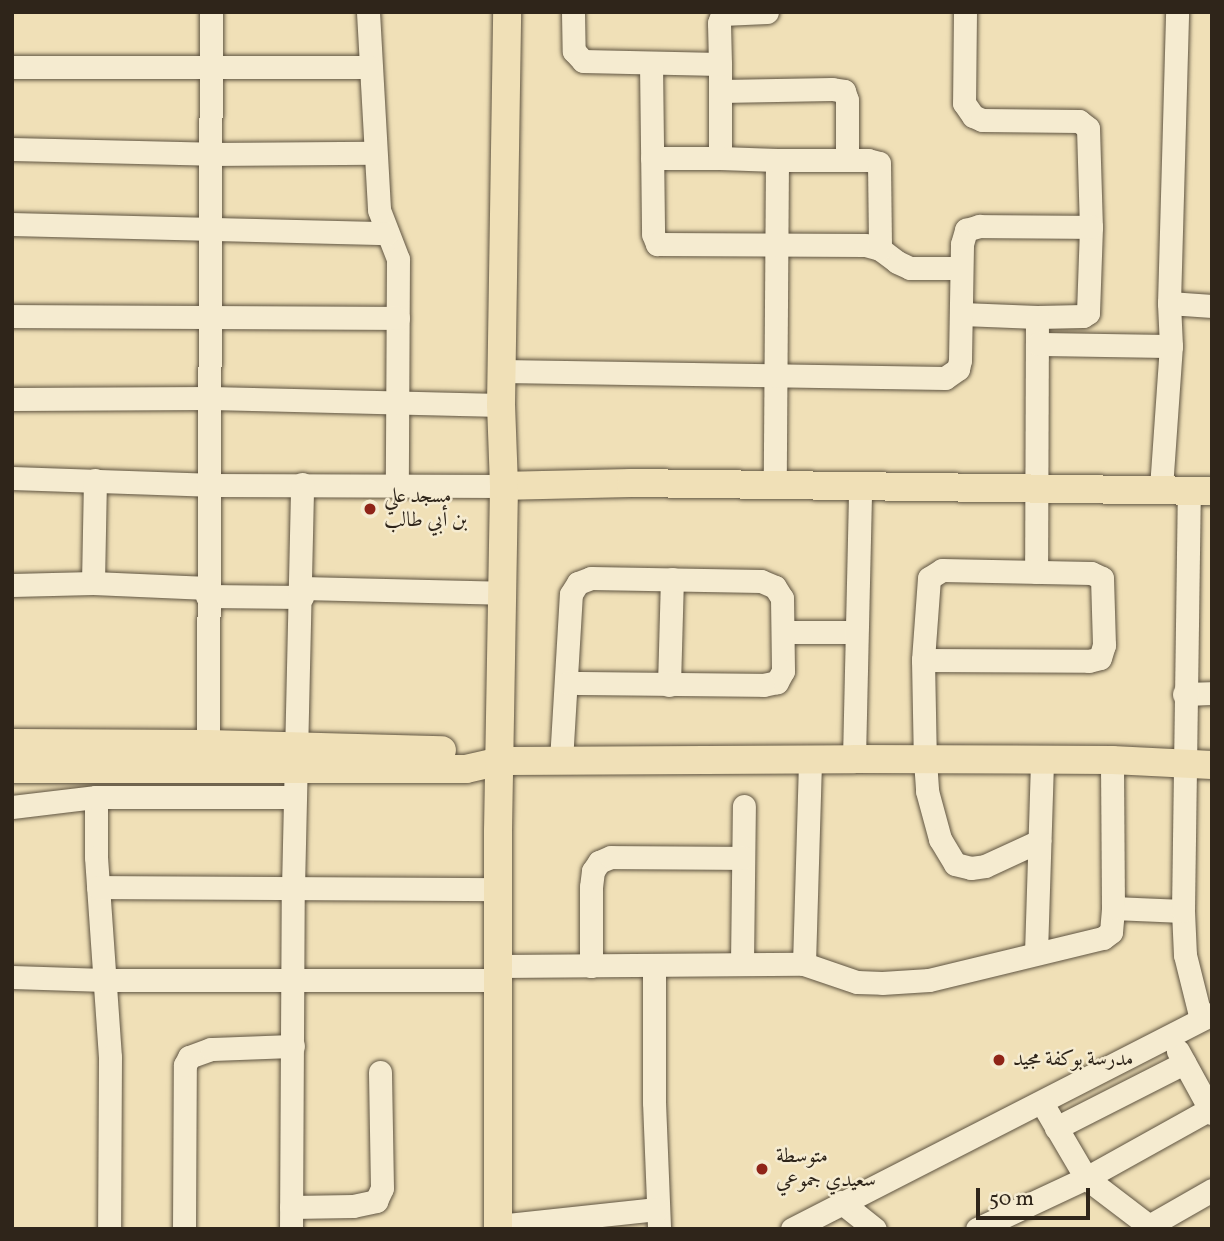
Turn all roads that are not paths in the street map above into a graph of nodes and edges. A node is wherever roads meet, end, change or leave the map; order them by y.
1 (211, 12) edge
2 (368, 12) edge
3 (507, 12) edge
4 (573, 12) edge
5 (767, 12) edge
6 (965, 12) edge
7 (1177, 12) edge
8 (651, 63) junction
9 (720, 64) junction
10 (12, 66) edge
11 (211, 66) junction
12 (369, 67) junction
13 (721, 91) junction
14 (12, 149) edge
15 (374, 153) junction
16 (211, 154) junction
17 (652, 158) junction
18 (720, 158) junction
19 (776, 160) junction
20 (847, 160) junction
21 (12, 224) edge
22 (1091, 227) junction
23 (212, 230) junction
24 (387, 233) junction
25 (777, 247) junction
26 (880, 249) junction
27 (961, 268) junction
28 (1168, 303) junction
29 (1212, 306) edge
30 (962, 314) junction
31 (12, 316) edge
32 (1037, 317) junction
33 (398, 318) junction
34 (212, 319) junction
35 (1038, 344) junction
36 (1171, 346) junction
37 (502, 371) junction
38 (775, 373) junction
39 (211, 398) junction
40 (12, 399) edge
41 (397, 404) junction
42 (501, 405) junction
43 (12, 478) edge
44 (95, 480) junction
45 (302, 484) junction
46 (775, 484) junction
47 (208, 485) junction
48 (860, 485) junction
49 (397, 486) junction
50 (504, 486) junction
51 (1038, 489) junction
52 (1187, 490) edge
53 (1036, 572) junction
54 (672, 579) junction
55 (93, 583) junction
56 (12, 585) edge
57 (208, 592) junction
58 (302, 593) junction
59 (501, 593) junction
60 (783, 632) junction
61 (855, 632) junction
62 (923, 660) junction
63 (568, 683) junction
64 (669, 685) junction
65 (1212, 693) edge
66 (1184, 694) junction
67 (12, 743) edge
68 (208, 744) junction
69 (854, 759) junction
70 (810, 760) junction
71 (925, 760) junction
72 (1042, 760) junction
73 (1112, 760) junction
74 (499, 761) junction
75 (561, 761) junction
76 (1183, 764) junction
77 (1212, 765) edge
78 (12, 769) edge
79 (296, 771) junction
80 (96, 797) junction
81 (744, 806) dead end
82 (12, 807) edge
83 (1039, 841) junction
84 (743, 858) junction
85 (98, 887) junction
86 (293, 888) junction
87 (499, 889) junction
88 (1113, 908) junction
89 (1184, 911) junction
90 (1036, 953) junction
91 (742, 963) junction
92 (804, 964) junction
93 (591, 966) junction
94 (654, 966) junction
95 (498, 973) junction
96 (12, 977) edge
97 (295, 978) junction
98 (105, 980) junction
99 (1206, 1017) edge
100 (1170, 1037) junction
101 (293, 1046) junction
102 (1184, 1063) junction
103 (380, 1072) dead end
104 (1042, 1103) junction
105 (1211, 1110) edge
106 (1056, 1128) junction
107 (1086, 1178) junction
108 (1212, 1190) edge
109 (841, 1202) junction
110 (291, 1218) edge
111 (658, 1219) edge
112 (584, 1223) edge
113 (498, 1227) edge
114 (1151, 1227) edge
115 (109, 1229) edge
116 (184, 1229) edge
117 (792, 1229) edge
118 (874, 1229) edge
119 (977, 1229) edge

1 - 11 street
2 - 12 street
3 - 37 main road
4 - 8 street
5 - 9 street
6 - 22 street
7 - 28 street
8 - 9 street
8 - 17 street
9 - 13 street
10 - 11 street
11 - 12 street
11 - 16 street
12 - 15 street
13 - 18 street
13 - 20 street
14 - 16 street
15 - 16 street
15 - 24 street
16 - 23 street
17 - 18 street
17 - 25 street
18 - 19 street
19 - 20 street
19 - 25 street
20 - 26 street
21 - 23 street
22 - 27 street
22 - 32 street
23 - 24 street
23 - 34 street
24 - 33 street
25 - 26 street
25 - 38 street
26 - 27 street
27 - 30 street
28 - 29 street
28 - 36 street
30 - 32 street
30 - 38 street
31 - 34 street
32 - 35 street
33 - 34 street
33 - 41 street
34 - 39 street
35 - 36 street
35 - 51 street
36 - 52 street
37 - 38 street
37 - 42 main road
38 - 46 street
39 - 40 street
39 - 41 street
39 - 47 street
41 - 42 street
41 - 49 street
42 - 50 main road
43 - 44 street
44 - 47 street
44 - 55 street
45 - 47 street
45 - 49 street
45 - 58 street
46 - 48 main road
46 - 50 main road
47 - 57 street
48 - 51 main road
48 - 61 street
49 - 50 street
50 - 59 main road
51 - 52 main road
51 - 53 street
52 - 66 street
53 - 62 street
53 - 62 street
54 - 60 street
54 - 63 street
54 - 64 street
55 - 56 street
55 - 57 street
57 - 58 street
57 - 68 street
58 - 59 street
58 - 79 street
59 - 74 main road
60 - 61 street
60 - 64 street
61 - 69 street
62 - 71 street
63 - 64 street
63 - 75 street
65 - 66 street
66 - 76 street
67 - 68 main road
68 - 79 main road
69 - 70 main road
69 - 71 main road
70 - 75 main road
70 - 92 street
71 - 72 main road
71 - 83 street
72 - 73 main road
72 - 83 street
73 - 76 main road
73 - 88 street
74 - 75 main road
74 - 79 main road
74 - 87 main road
76 - 77 main road
76 - 89 street
78 - 79 main road
79 - 80 street
79 - 86 street
80 - 82 street
80 - 85 street
81 - 84 street
83 - 90 street
84 - 91 street
84 - 93 street
85 - 86 street
85 - 98 street
86 - 87 street
86 - 97 street
87 - 95 main road
88 - 89 street
88 - 90 street
89 - 99 street
90 - 92 street
91 - 92 street
91 - 94 street
93 - 94 street
93 - 95 street
94 - 111 street
95 - 97 street
95 - 113 main road
96 - 98 street
97 - 98 street
97 - 101 street
98 - 115 street
99 - 100 street
100 - 102 street
100 - 104 street
101 - 110 street
101 - 116 street
102 - 105 street
102 - 106 street
103 - 110 street
104 - 106 street
104 - 109 street
105 - 107 street
106 - 107 street
107 - 114 street
107 - 119 street
108 - 114 street
109 - 117 street
109 - 118 street
111 - 112 street
112 - 113 street

